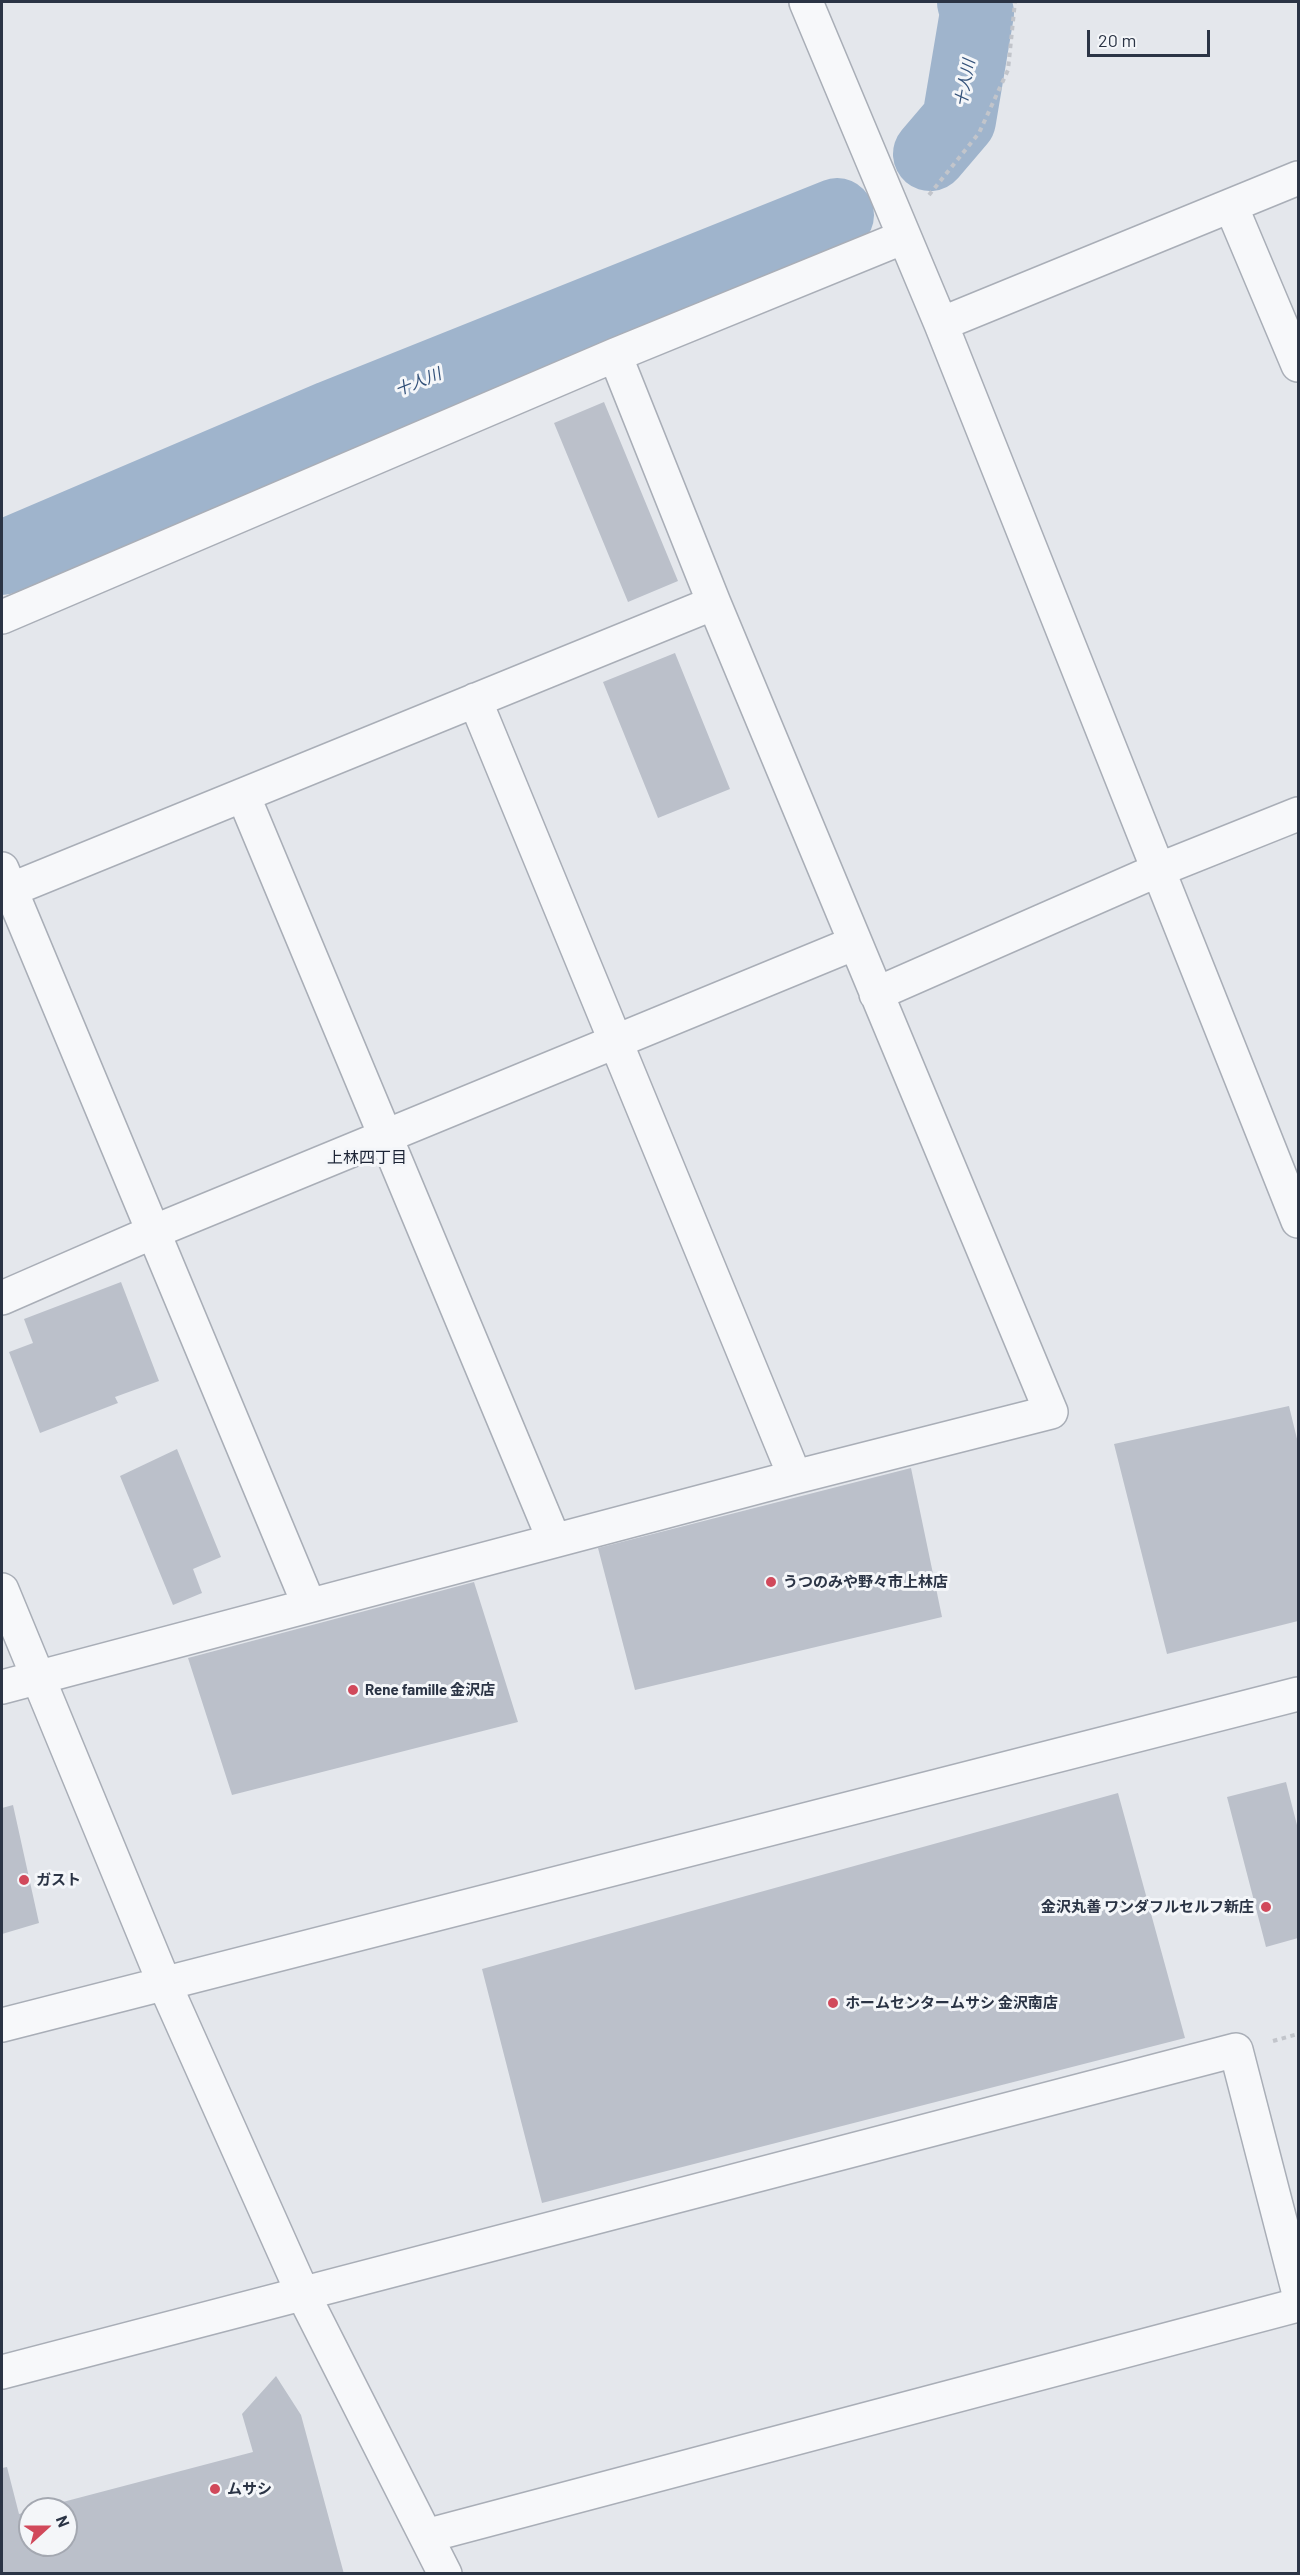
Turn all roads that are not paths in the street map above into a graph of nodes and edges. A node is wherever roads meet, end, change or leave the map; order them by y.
1 (806, 2) edge
2 (1299, 178) edge
3 (1231, 206) junction
4 (904, 237) junction
5 (941, 324) junction
6 (615, 355) junction
7 (1299, 365) edge
8 (714, 603) junction
9 (2, 617) edge
10 (475, 700) junction
11 (243, 795) junction
12 (1299, 814) edge
13 (1158, 870) junction
14 (6, 879) edge
15 (855, 943) junction
16 (876, 994) junction
17 (616, 1043) junction
18 (387, 1137) junction
19 (1299, 1221) edge
20 (153, 1232) junction
21 (2, 1298) edge
22 (795, 1477) junction
23 (554, 1540) junction
24 (2, 1590) edge
25 (309, 1605) junction
26 (38, 1678) junction
27 (2, 1688) edge
28 (1299, 1694) edge
29 (165, 1984) junction
30 (2, 2025) edge
31 (1299, 2290) edge
32 (303, 2294) junction
33 (1299, 2305) edge
34 (2, 2372) edge
35 (426, 2536) junction
36 (445, 2574) edge

1 - 4 street
2 - 3 street
3 - 5 street
3 - 7 street
4 - 5 street
4 - 6 street
5 - 13 street
6 - 8 street
6 - 9 street
8 - 10 street
8 - 15 street
10 - 11 street
10 - 17 street
11 - 14 street
11 - 18 street
12 - 13 street
13 - 16 street
13 - 19 street
14 - 20 street
15 - 16 street
15 - 17 street
16 - 22 street
17 - 18 street
17 - 22 street
18 - 20 street
18 - 23 street
20 - 21 street
20 - 25 street
22 - 23 street
23 - 25 street
24 - 26 street
25 - 26 street
26 - 27 street
26 - 29 street
28 - 29 street
29 - 30 street
29 - 32 street
31 - 32 street
32 - 34 street
32 - 35 street
33 - 35 street
35 - 36 street

